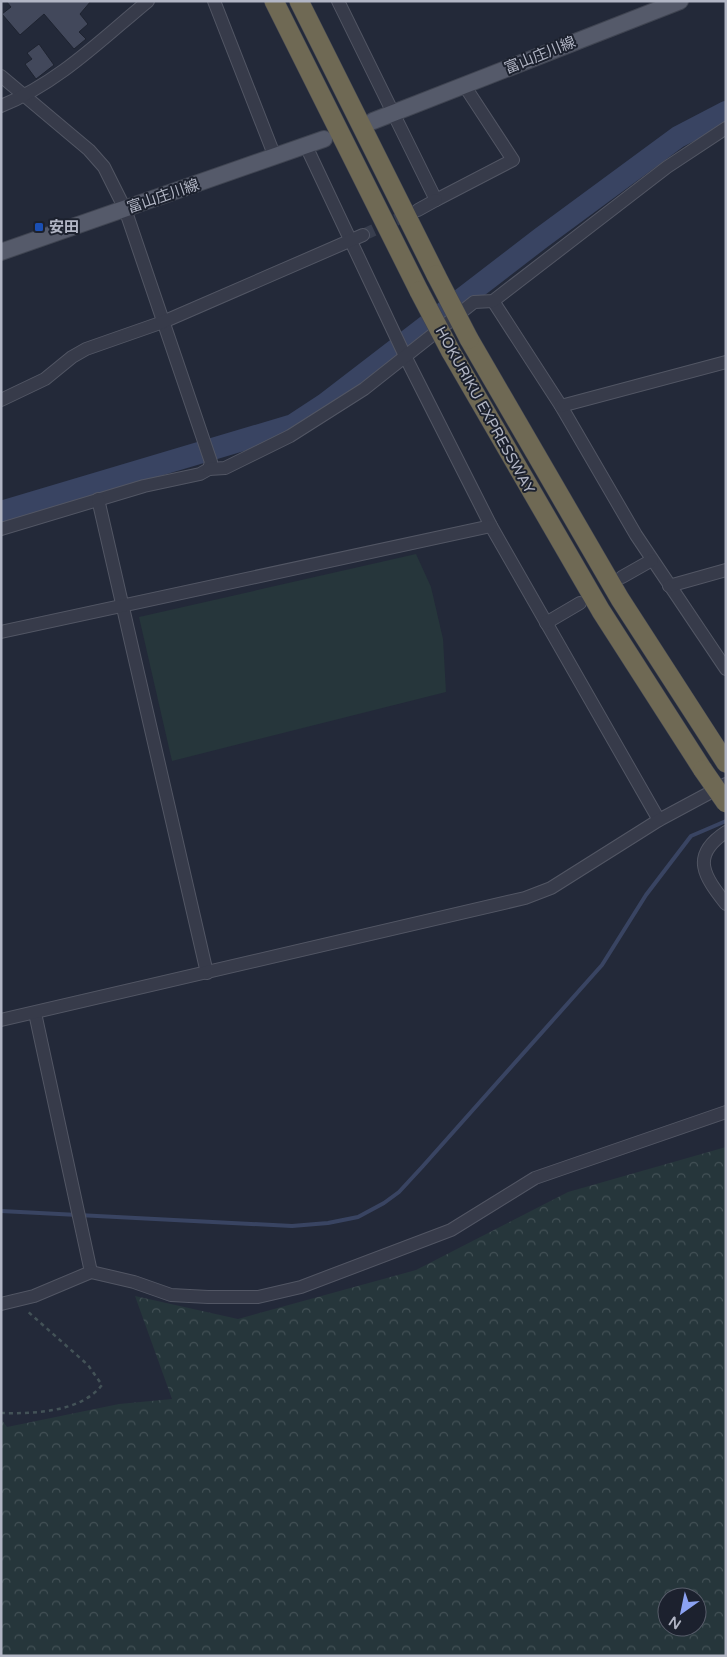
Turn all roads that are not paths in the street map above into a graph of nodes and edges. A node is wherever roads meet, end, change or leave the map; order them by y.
1 (148, 1) edge
2 (214, 1) edge
3 (274, 1) edge
4 (299, 1) edge
5 (338, 1) edge
6 (680, 1) edge
7 (1, 76) edge
8 (464, 85) junction
9 (24, 97) junction
10 (1, 106) edge
11 (394, 113) junction
12 (373, 121) dead end
13 (726, 128) edge
14 (324, 138) dead end
15 (306, 146) junction
16 (275, 157) junction
17 (436, 200) junction
18 (125, 209) junction
19 (418, 210) tunnel mouth
20 (363, 235) tunnel mouth
21 (349, 240) junction
22 (1, 252) edge
23 (493, 302) junction
24 (163, 322) junction
25 (405, 355) junction
26 (726, 362) edge
27 (1, 400) edge
28 (560, 406) junction
29 (210, 466) junction
30 (98, 499) junction
31 (490, 526) junction
32 (1, 529) edge
33 (652, 560) junction
34 (726, 570) edge
35 (622, 578) dead end
36 (670, 586) junction
37 (580, 603) dead end
38 (122, 606) junction
39 (546, 623) junction
40 (1, 632) edge
41 (726, 669) edge
42 (724, 760) edge
43 (726, 784) edge
44 (726, 803) edge
45 (659, 820) junction
46 (726, 832) edge
47 (726, 904) edge
48 (207, 973) junction
49 (35, 1013) junction
50 (1, 1020) edge
51 (726, 1112) edge
52 (90, 1272) junction
53 (1, 1296) edge
54 (16, 1302) junction
55 (1, 1304) edge

1 - 9 street
2 - 16 street
3 - 44 highway, HOKURIKU EXPRESSWAY, bridge
4 - 42 highway, HOKURIKU EXPRESSWAY, bridge
5 - 11 street
6 - 8 main road, 富山庄川線
7 - 9 street
8 - 11 main road, 富山庄川線
8 - 17 street
9 - 10 street
9 - 18 street
11 - 12 main road, 富山庄川線
11 - 17 street
13 - 23 street
14 - 15 main road, 富山庄川線
15 - 16 main road, 富山庄川線
15 - 21 street
16 - 18 main road, 富山庄川線
17 - 19 street
18 - 22 main road, 富山庄川線
18 - 24 street
20 - 21 street
21 - 24 street
21 - 25 street
23 - 25 street
23 - 28 street
24 - 27 street
24 - 29 street
25 - 29 street
25 - 31 street
26 - 28 street
28 - 33 street
29 - 30 street
30 - 32 street
30 - 38 street
31 - 38 street
31 - 39 street
33 - 35 street
33 - 36 street
34 - 36 street
36 - 41 street
37 - 39 street
38 - 40 street
38 - 48 street
39 - 45 street
43 - 45 street
45 - 48 street
46 - 47 street
48 - 49 street
49 - 50 street
49 - 52 street
51 - 52 street
52 - 54 street
53 - 54 street
54 - 55 street

